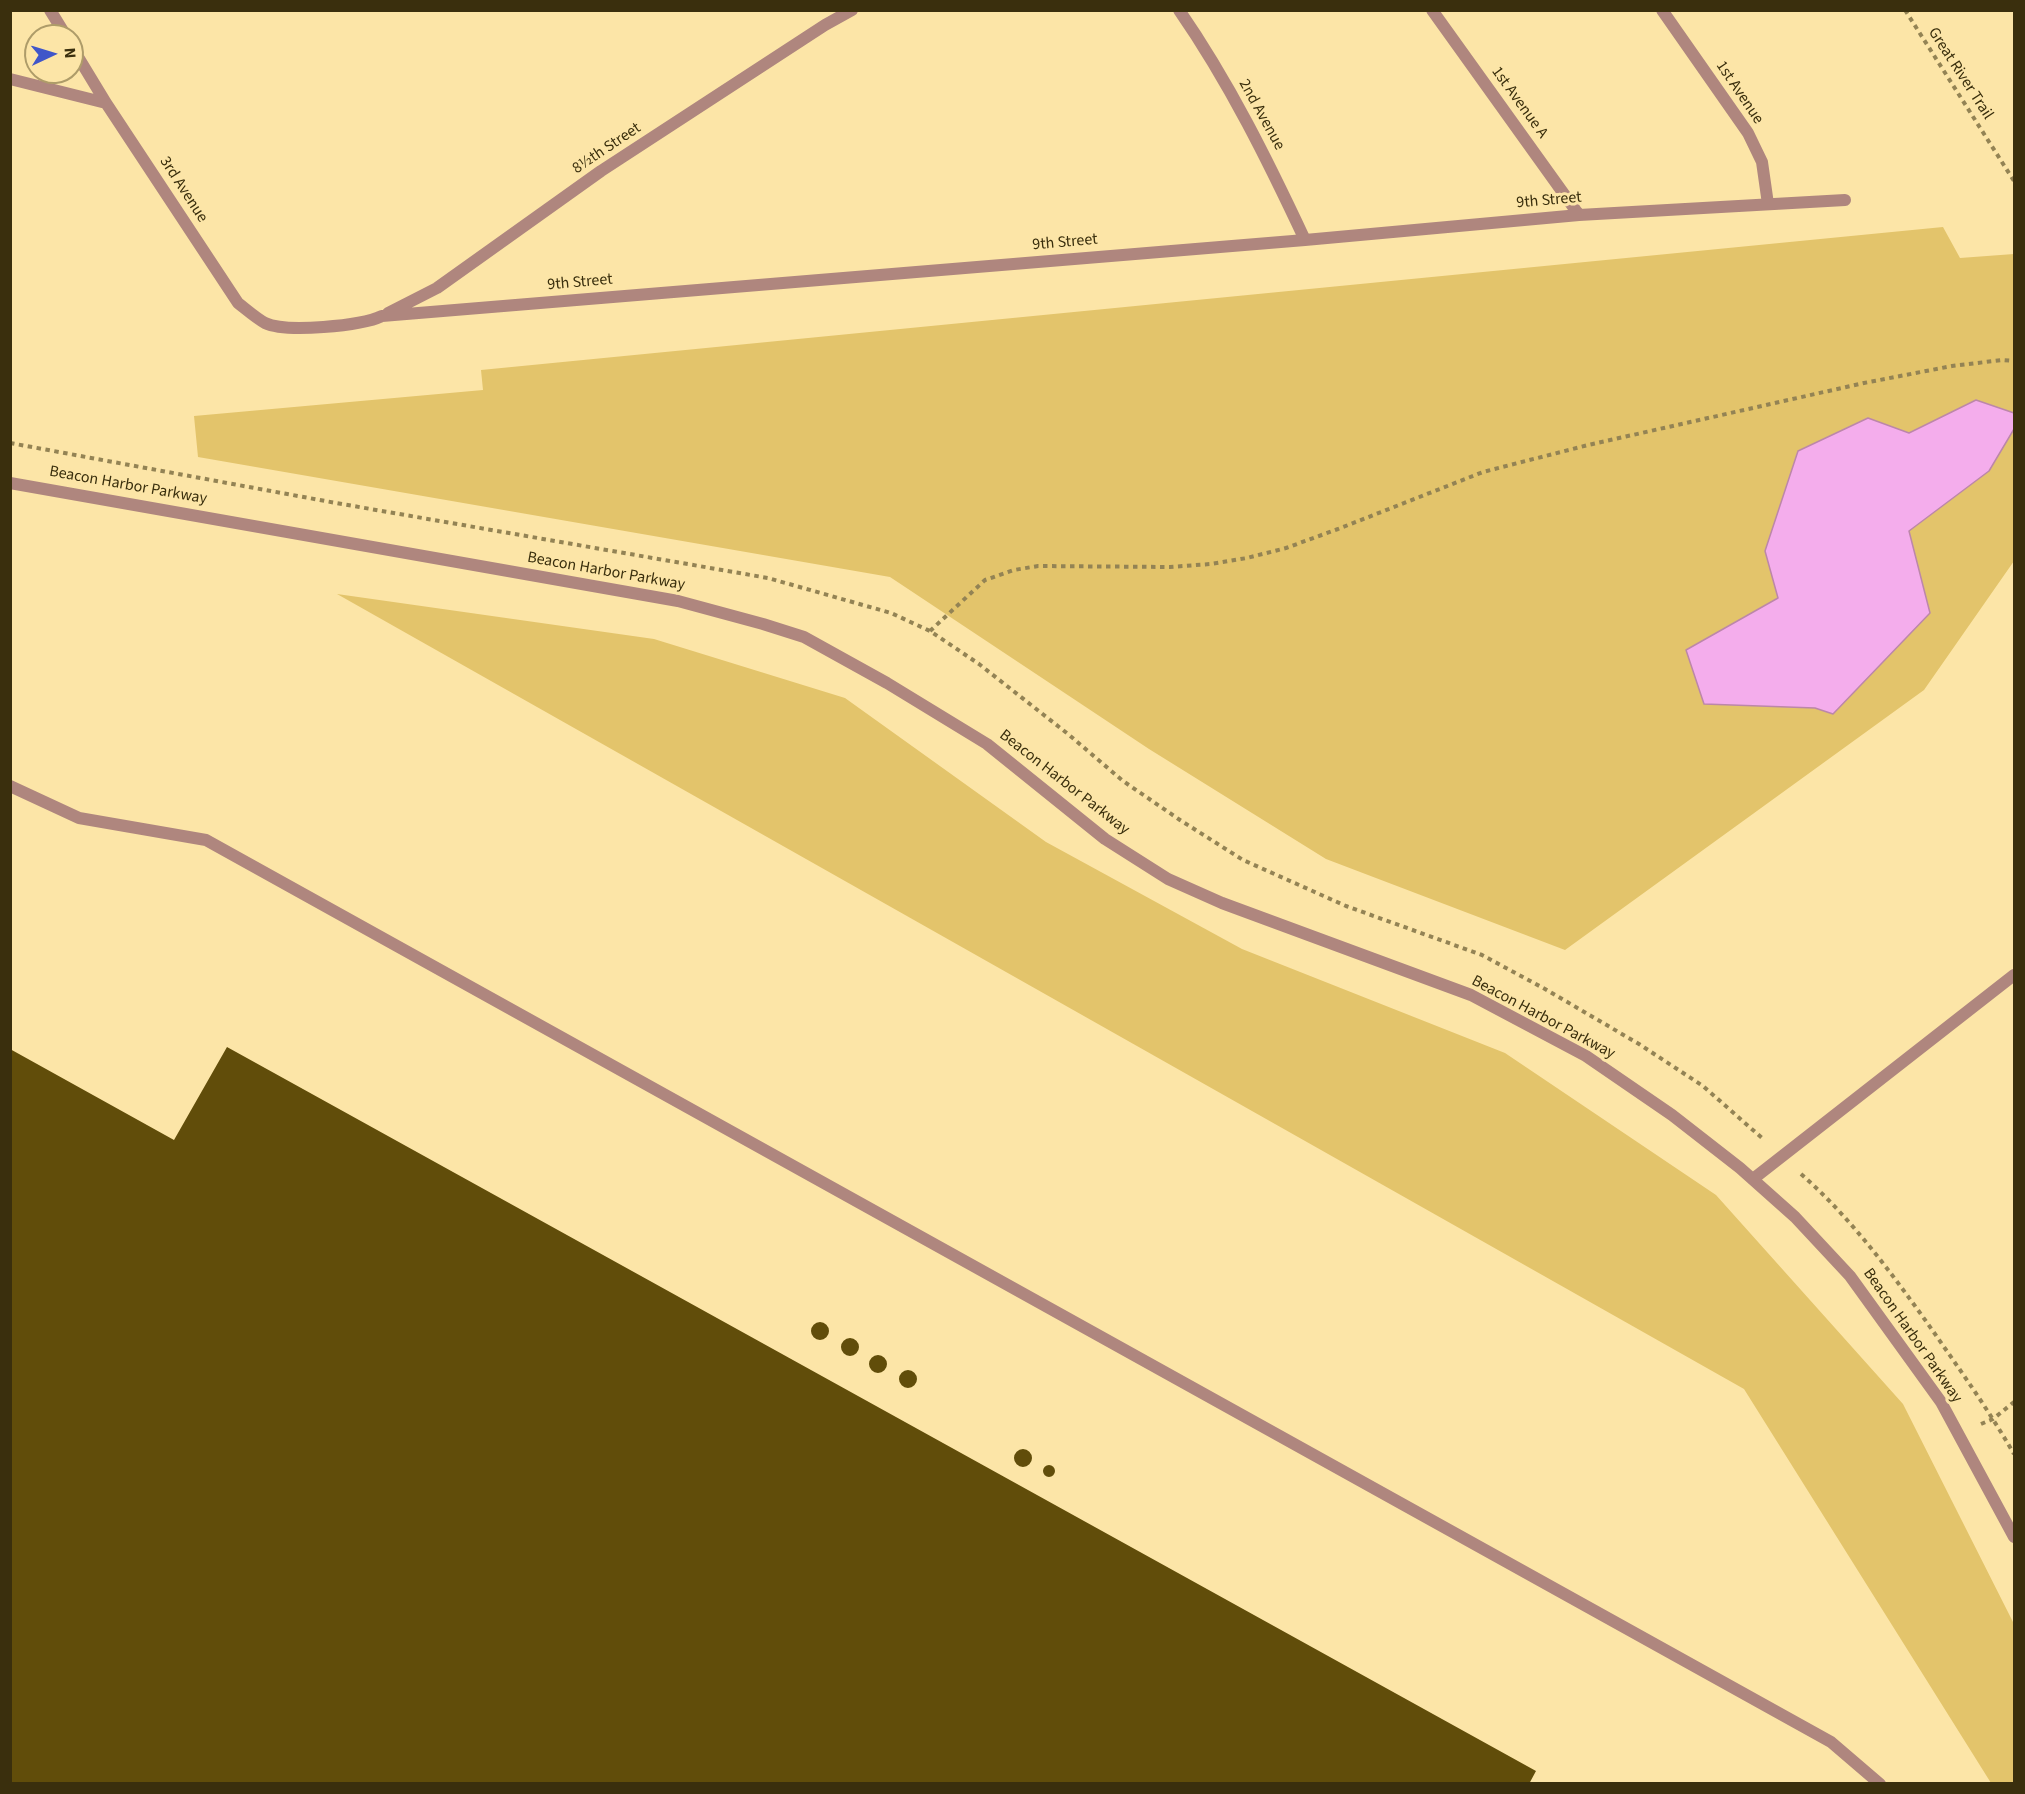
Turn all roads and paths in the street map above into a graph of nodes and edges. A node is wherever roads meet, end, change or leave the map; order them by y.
1 (50, 10) edge
2 (852, 10) edge
3 (1179, 10) edge
4 (1431, 10) edge
5 (1662, 10) edge
6 (1905, 10) edge
7 (59, 24) edge
8 (84, 67) edge
9 (10, 79) edge
10 (106, 103) junction
11 (2014, 181) edge
12 (1845, 200) dead end
13 (1768, 204) junction
14 (1579, 214) junction
15 (1305, 240) junction
16 (382, 316) junction
17 (288, 327) joint
18 (2014, 361) edge
19 (10, 483) edge
20 (930, 631) dead end
21 (10, 786) edge
22 (2014, 975) edge
23 (1753, 1179) junction
24 (2014, 1402) edge
25 (1958, 1435) junction
26 (2014, 1537) edge
27 (1880, 1784) edge

1 - 7 street
2 - 16 street, 8½th Street
3 - 15 street, 2nd Avenue
4 - 14 street, 1st Avenue A
5 - 13 street, 1st Avenue
6 - 11 path, Great River Trail
8 - 10 street, 3rd Avenue
9 - 10 street
10 - 17 street, 3rd Avenue
12 - 13 street, 9th Street
13 - 14 street, 9th Street
14 - 15 street, 9th Street
15 - 16 street, 9th Street
16 - 17 street, 9th Street
18 - 20 path
19 - 23 street, Beacon Harbor Parkway
21 - 27 street
22 - 23 street
23 - 25 street, Beacon Harbor Parkway
24 - 25 path
25 - 26 street, Beacon Harbor Parkway

